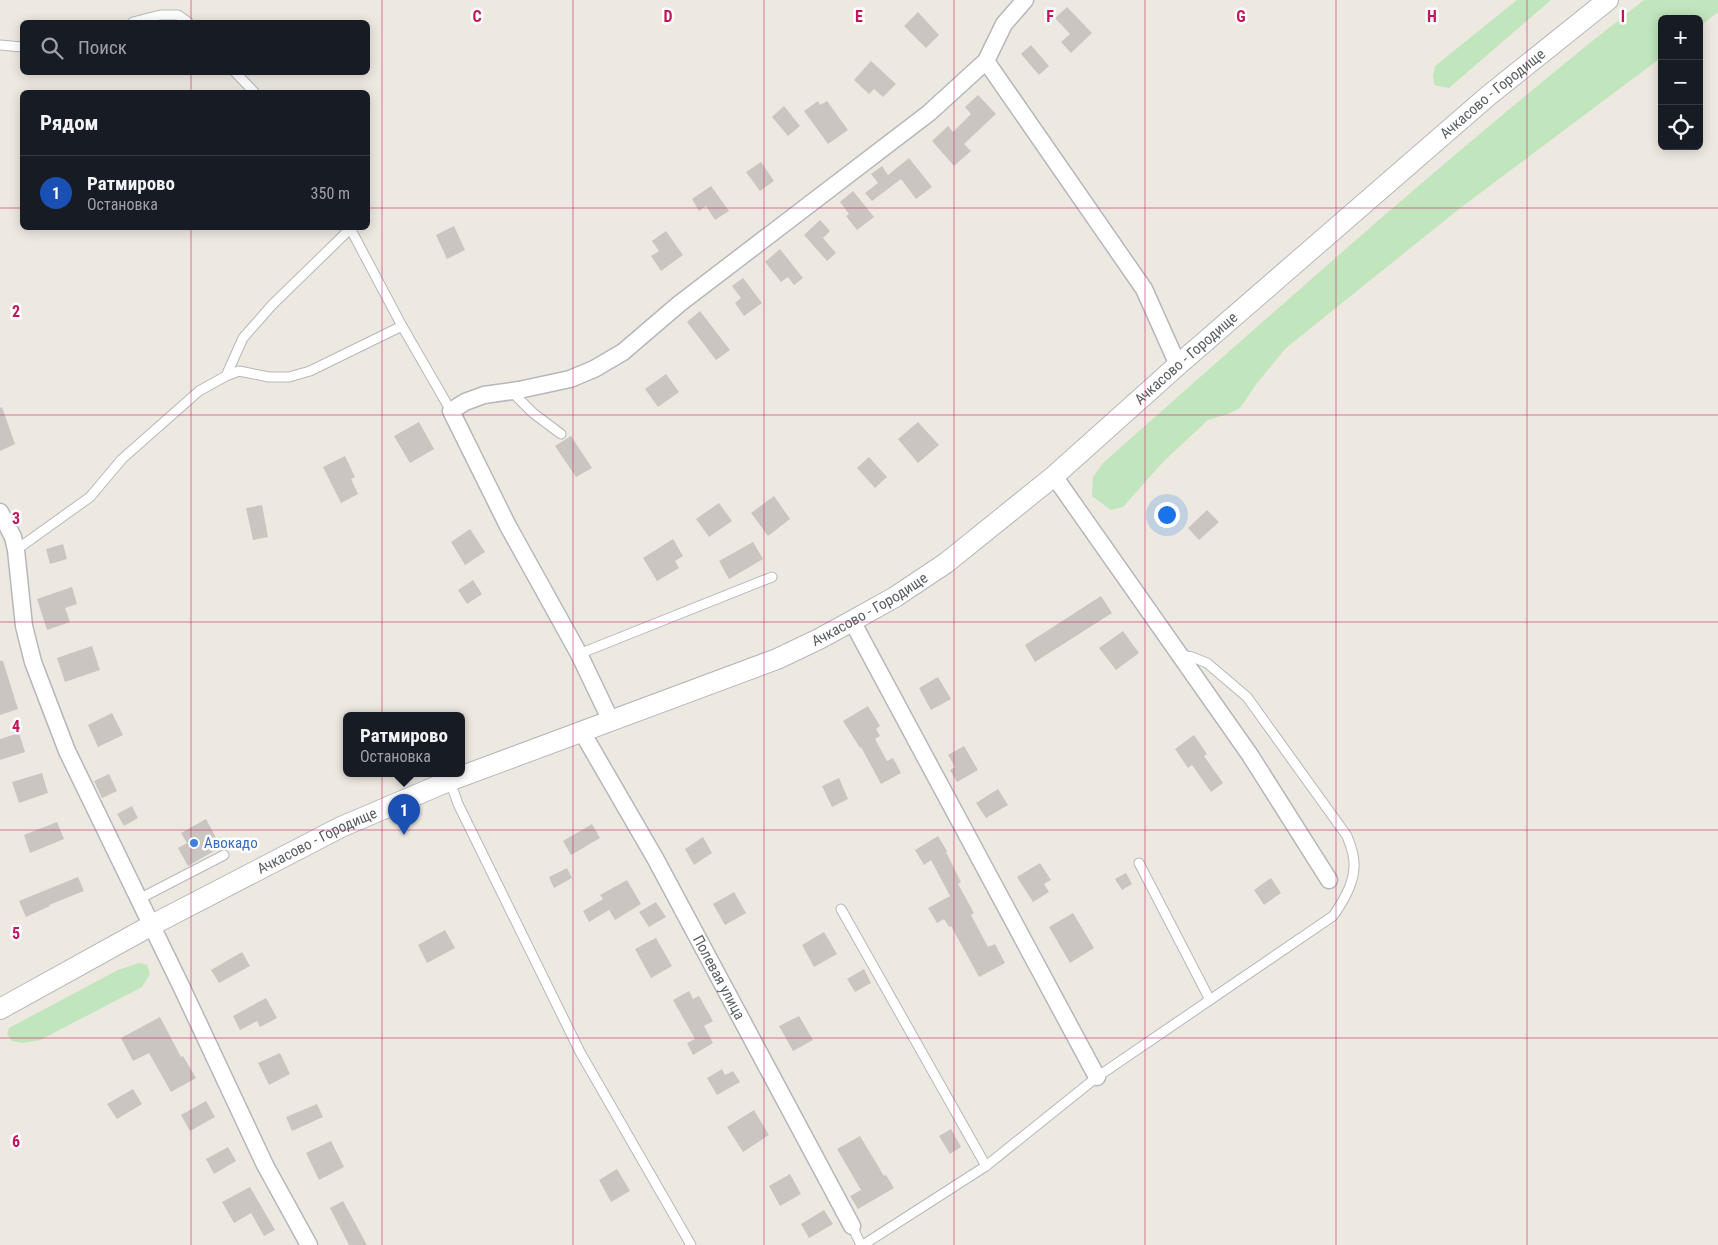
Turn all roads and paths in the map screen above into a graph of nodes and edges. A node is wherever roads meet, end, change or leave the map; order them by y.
1 (1025, 0) edge
2 (1608, 0) edge
3 (141, 20) edge
4 (185, 20) edge
5 (0, 45) edge
6 (20, 47) edge
7 (986, 61) junction
8 (238, 75) edge
9 (252, 90) edge
10 (349, 230) edge
11 (352, 230) edge
12 (402, 326) junction
13 (1178, 365) junction
14 (226, 376) junction
15 (510, 391) junction
16 (451, 411) junction
17 (561, 434) dead end
18 (1054, 476) junction
19 (0, 512) edge
20 (16, 550) junction
21 (772, 577) dead end
22 (852, 621) junction
23 (579, 654) junction
24 (1180, 655) junction
25 (611, 721) junction
26 (582, 732) junction
27 (465, 775) edge
28 (461, 777) edge
29 (450, 781) junction
30 (224, 855) dead end
31 (1139, 864) dead end
32 (1329, 880) dead end
33 (139, 899) junction
34 (841, 909) dead end
35 (152, 925) junction
36 (1210, 1000) junction
37 (0, 1009) edge
38 (1097, 1077) junction
39 (986, 1166) junction
40 (852, 1226) joint
41 (309, 1245) edge
42 (691, 1245) edge
43 (862, 1245) edge

1 - 7 street
2 - 13 street, Ачкасово - Городище
3 - 4 lane
5 - 6 lane
7 - 13 street
7 - 15 street
8 - 9 lane
10 - 14 lane
11 - 12 lane
12 - 14 lane
12 - 16 lane
13 - 18 street, Ачкасово - Городище
14 - 20 lane
15 - 16 street
15 - 17 lane
16 - 23 street
18 - 22 street, Ачкасово - Городище
18 - 24 street
19 - 20 street
20 - 33 street
21 - 23 lane
22 - 25 street, Ачкасово - Городище
22 - 38 street
23 - 25 street
24 - 32 street
24 - 36 lane
25 - 26 street, Ачкасово - Городище
26 - 27 street, Ачкасово - Городище
26 - 40 street, Полевая улица
28 - 29 street, Ачкасово - Городище
29 - 35 street, Ачкасово - Городище
29 - 42 lane
30 - 33 lane
31 - 36 lane
33 - 35 street
34 - 39 lane
35 - 37 street, Ачкасово - Городище
35 - 41 street
36 - 38 lane
38 - 39 lane
39 - 43 lane
40 - 43 lane

